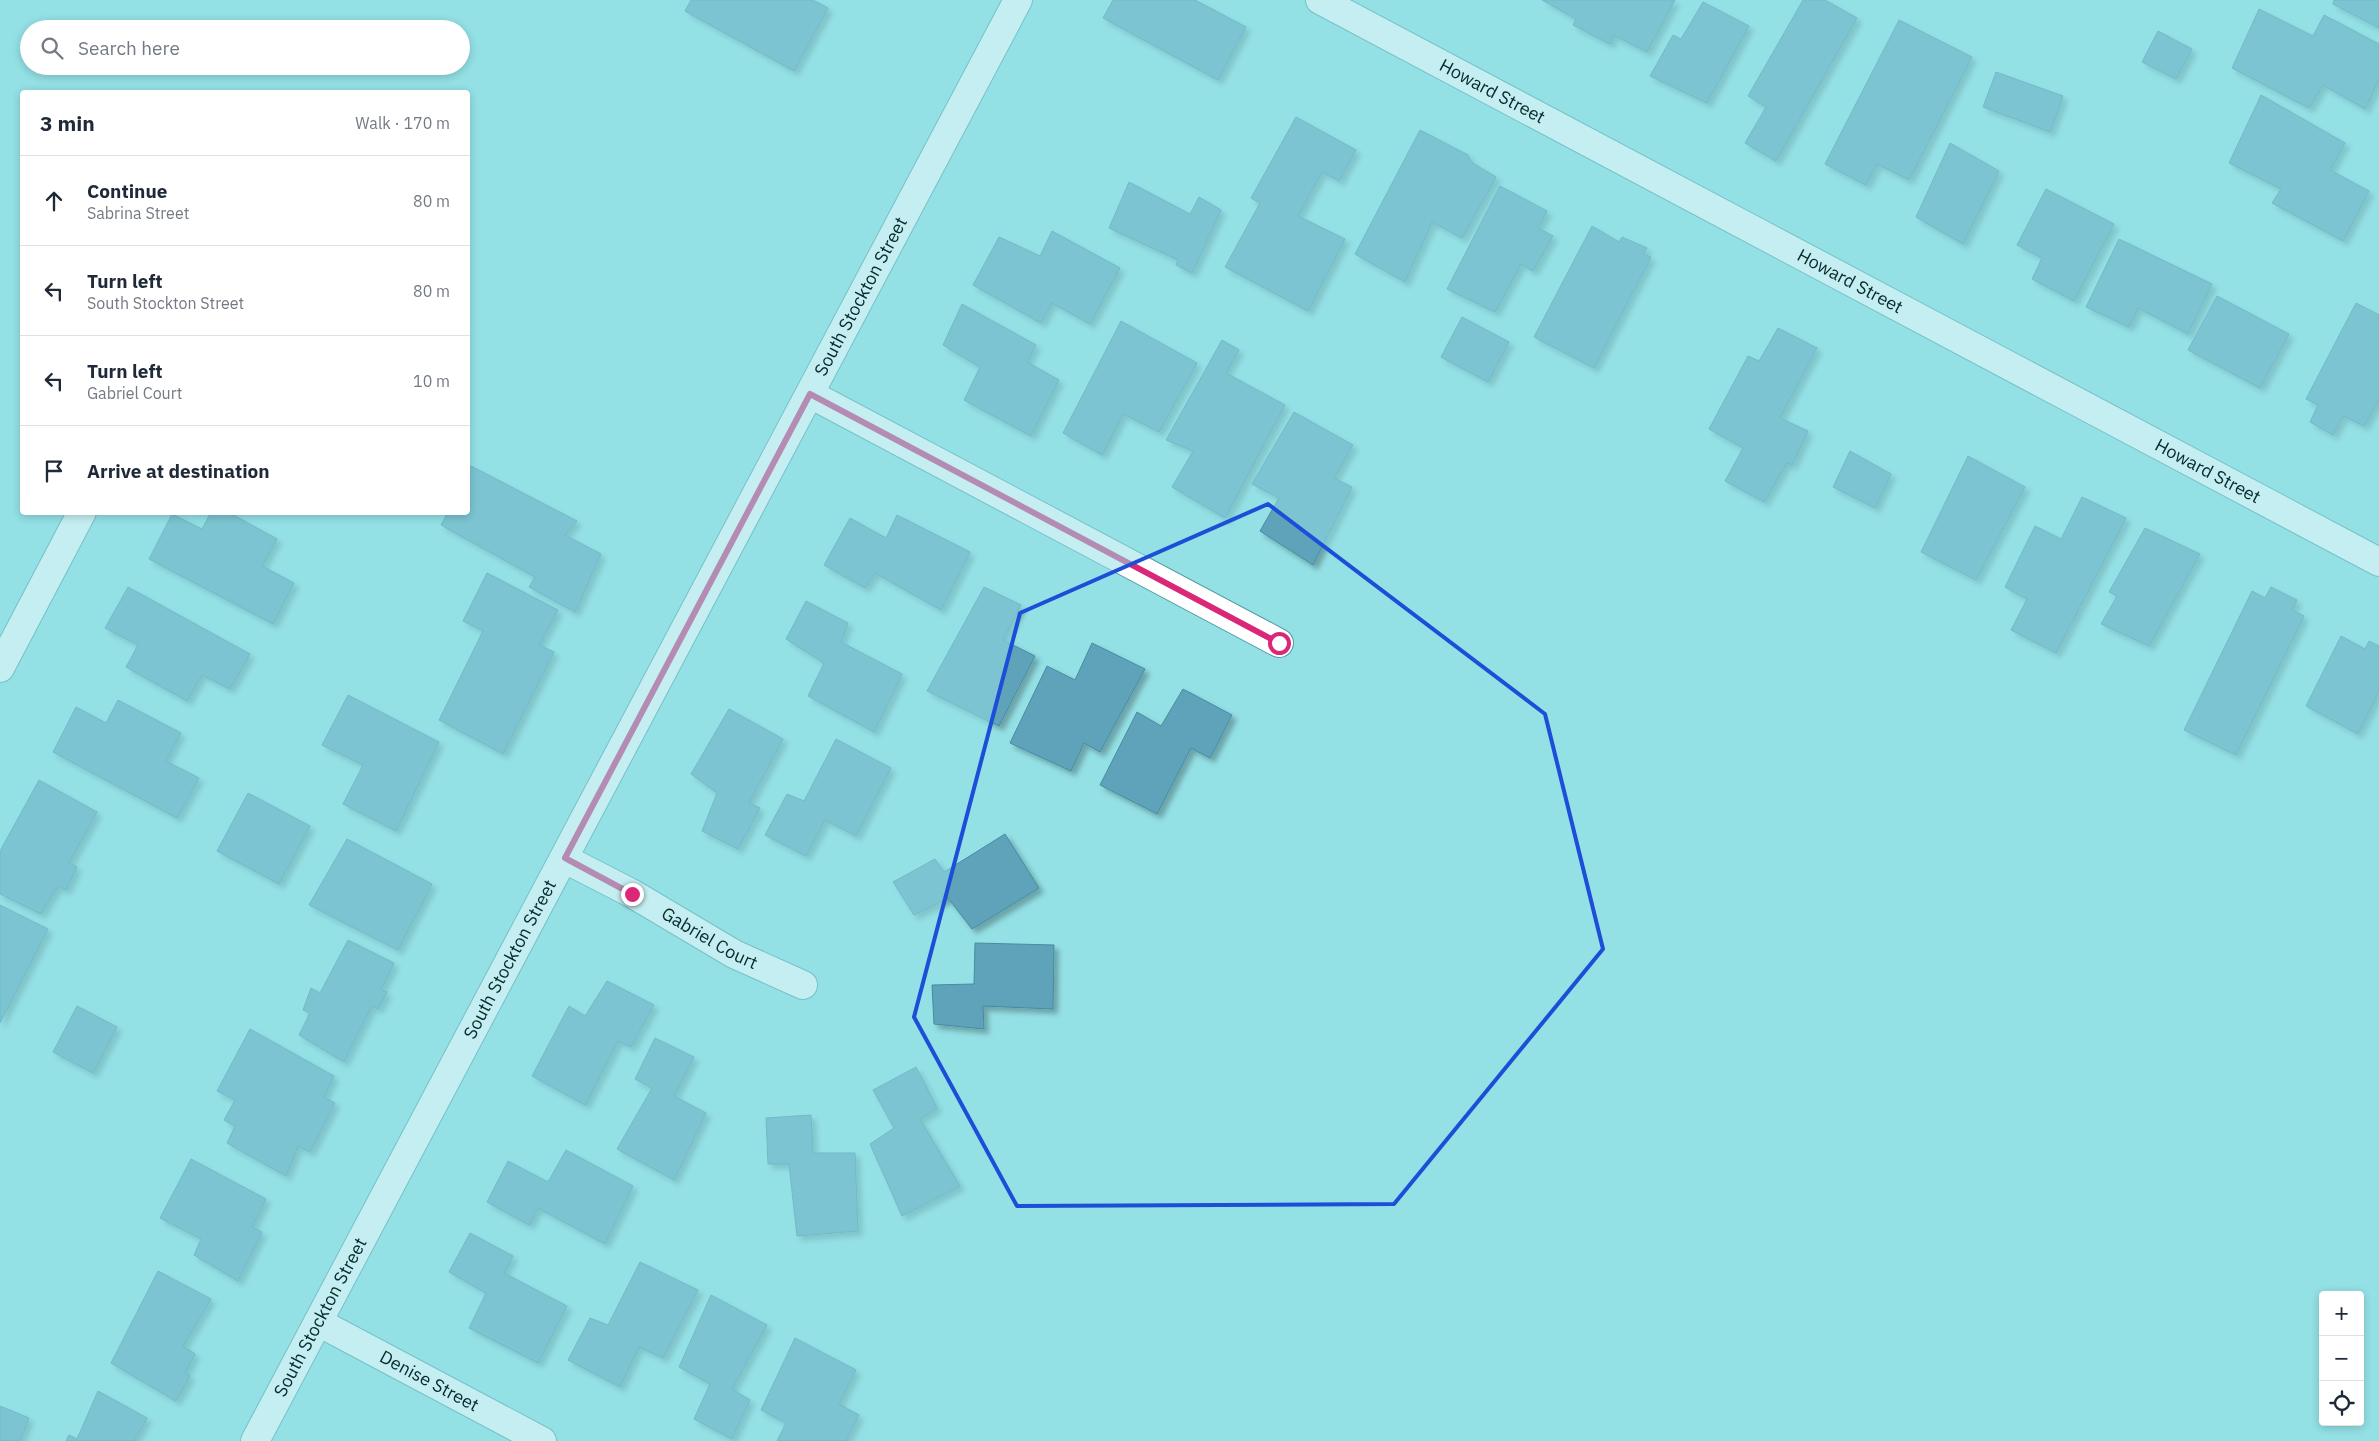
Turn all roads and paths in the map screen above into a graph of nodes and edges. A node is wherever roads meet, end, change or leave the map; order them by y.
1 (1018, 0) edge
2 (1320, 0) edge
3 (810, 394) junction
4 (80, 515) edge
5 (2379, 562) edge
6 (1279, 643) dead end
7 (0, 668) edge
8 (565, 858) junction
9 (803, 985) dead end
10 (318, 1322) junction
11 (255, 1441) edge
12 (542, 1441) edge

1 - 3 street, South Stockton Street
2 - 5 street, Howard Street
3 - 6 street
3 - 8 street, South Stockton Street
4 - 7 street
8 - 9 street, Gabriel Court
8 - 10 street, South Stockton Street
10 - 11 street, South Stockton Street
10 - 12 street, Denise Street

